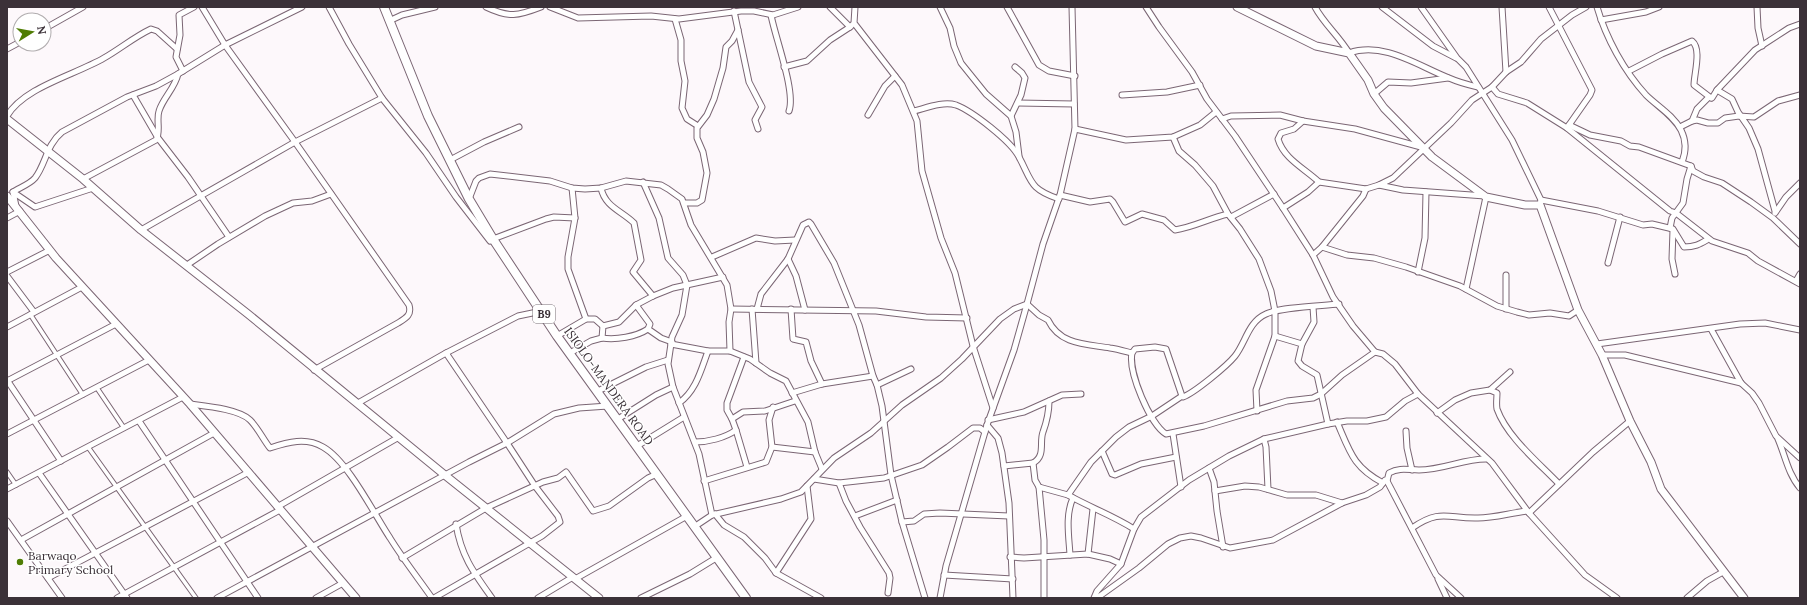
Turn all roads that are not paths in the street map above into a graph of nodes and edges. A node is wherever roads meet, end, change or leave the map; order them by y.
1 (83, 7) edge
2 (194, 7) edge
3 (202, 7) edge
4 (302, 7) edge
5 (329, 7) edge
6 (384, 7) edge
7 (435, 7) edge
8 (486, 7) edge
9 (541, 7) edge
10 (550, 7) edge
11 (765, 7) edge
12 (798, 7) edge
13 (830, 7) edge
14 (855, 7) edge
15 (940, 7) edge
16 (1007, 7) edge
17 (1072, 7) edge
18 (1146, 7) edge
19 (1237, 7) edge
20 (1315, 7) edge
21 (1382, 7) edge
22 (1421, 7) edge
23 (1502, 7) edge
24 (1549, 7) edge
25 (1586, 7) edge
26 (1597, 7) edge
27 (1659, 7) edge
28 (1757, 7) edge
29 (734, 11) junction
30 (769, 14) junction
31 (674, 19) junction
32 (1601, 20) junction
33 (389, 21) junction
34 (1799, 22) edge
35 (52, 24) edge
36 (852, 25) junction
37 (1558, 26) junction
38 (738, 30) junction
39 (225, 45) junction
40 (1762, 46) junction
41 (177, 48) junction
42 (1349, 53) junction
43 (1457, 58) junction
44 (784, 67) junction
45 (1015, 67) dead end
46 (183, 70) junction
47 (1506, 72) junction
48 (1629, 72) junction
49 (178, 74) junction
50 (896, 76) junction
51 (1075, 76) junction
52 (1448, 78) junction
53 (1200, 85) junction
54 (1478, 87) junction
55 (1492, 87) junction
56 (1717, 90) junction
57 (1482, 93) junction
58 (1374, 94) junction
59 (133, 95) junction
60 (1122, 95) dead end
61 (1800, 95) edge
62 (382, 98) junction
63 (1712, 98) junction
64 (1018, 103) junction
65 (1074, 104) junction
66 (789, 111) dead end
67 (914, 111) junction
68 (1216, 112) junction
69 (868, 115) dead end
70 (7, 116) edge
71 (1011, 116) junction
72 (1743, 117) junction
73 (7, 119) edge
74 (1222, 119) junction
75 (1303, 121) junction
76 (1692, 121) junction
77 (698, 126) junction
78 (1568, 126) junction
79 (519, 127) dead end
80 (1680, 127) junction
81 (758, 129) dead end
82 (1075, 129) junction
83 (1173, 137) junction
84 (158, 138) junction
85 (296, 142) junction
86 (1425, 149) junction
87 (47, 152) junction
88 (1019, 157) junction
89 (450, 160) junction
90 (1682, 162) junction
91 (1691, 166) junction
92 (83, 179) junction
93 (643, 182) junction
94 (1319, 182) junction
95 (1800, 183) edge
96 (1379, 186) junction
97 (93, 188) junction
98 (572, 188) junction
99 (601, 188) junction
100 (1366, 189) junction
101 (1426, 192) junction
102 (10, 194) edge
103 (331, 194) junction
104 (1274, 194) junction
105 (201, 195) junction
106 (1485, 196) junction
107 (1059, 197) junction
108 (469, 199) junction
109 (684, 203) junction
110 (1541, 203) junction
111 (18, 208) junction
112 (1283, 208) junction
113 (1775, 211) junction
114 (1676, 213) junction
115 (1230, 215) junction
116 (1620, 217) junction
117 (7, 218) edge
118 (575, 218) junction
119 (1773, 218) junction
120 (1672, 228) junction
121 (141, 230) junction
122 (229, 237) junction
123 (1707, 238) junction
124 (493, 239) junction
125 (795, 240) junction
126 (1800, 244) edge
127 (1322, 247) junction
128 (50, 250) junction
129 (1313, 255) junction
130 (712, 257) junction
131 (788, 259) junction
132 (1608, 263) dead end
133 (187, 265) junction
134 (513, 268) junction
135 (7, 272) edge
136 (1418, 272) junction
137 (1675, 274) dead end
138 (1800, 274) edge
139 (1506, 275) dead end
140 (7, 276) edge
141 (723, 277) junction
142 (1798, 282) edge
143 (687, 285) junction
144 (82, 287) junction
145 (1466, 289) junction
146 (653, 296) junction
147 (1027, 304) junction
148 (1339, 304) junction
149 (636, 305) junction
150 (1313, 308) junction
151 (731, 309) junction
152 (755, 309) junction
153 (791, 309) junction
154 (1506, 309) junction
155 (805, 310) junction
156 (1578, 310) junction
157 (542, 311) junction
158 (853, 311) junction
159 (1275, 311) junction
160 (32, 313) junction
161 (967, 318) junction
162 (586, 319) junction
163 (116, 324) junction
164 (603, 326) junction
165 (7, 327) edge
166 (648, 329) junction
167 (1711, 329) junction
168 (1800, 330) edge
169 (557, 336) junction
170 (1275, 336) junction
171 (602, 338) junction
172 (671, 343) junction
173 (1302, 344) junction
174 (1597, 344) junction
175 (974, 346) junction
176 (708, 351) junction
177 (730, 351) junction
178 (1375, 352) junction
179 (446, 353) junction
180 (570, 353) junction
181 (1132, 353) junction
182 (57, 355) junction
183 (1602, 355) junction
184 (744, 357) junction
185 (149, 360) junction
186 (668, 360) junction
187 (756, 363) junction
188 (911, 368) dead end
189 (314, 370) junction
190 (1510, 372) dead end
191 (873, 376) junction
192 (7, 380) edge
193 (1742, 383) junction
194 (822, 384) junction
195 (877, 385) junction
196 (673, 387) junction
197 (97, 388) junction
198 (1490, 390) junction
199 (598, 391) junction
200 (792, 393) junction
201 (1081, 394) dead end
202 (1321, 394) junction
203 (1418, 394) junction
204 (83, 395) junction
205 (1182, 396) junction
206 (183, 397) junction
207 (795, 401) junction
208 (1049, 401) junction
209 (190, 404) junction
210 (358, 404) junction
211 (679, 404) junction
212 (608, 406) junction
213 (772, 408) junction
214 (993, 408) junction
215 (1257, 411) junction
216 (1437, 413) junction
217 (1152, 416) junction
218 (684, 418) junction
219 (618, 419) junction
220 (732, 419) junction
221 (34, 420) junction
222 (139, 420) junction
223 (884, 421) junction
224 (1630, 421) junction
225 (1337, 422) junction
226 (988, 423) junction
227 (1328, 424) junction
228 (124, 428) junction
229 (736, 430) junction
230 (1406, 431) dead end
231 (985, 432) junction
232 (214, 433) junction
233 (7, 434) edge
234 (1173, 434) junction
235 (1776, 436) junction
236 (399, 437) junction
237 (1264, 439) junction
238 (694, 442) junction
239 (507, 443) junction
240 (637, 446) junction
241 (88, 447) junction
242 (772, 447) junction
243 (1102, 451) junction
244 (814, 452) junction
245 (1176, 457) junction
246 (1800, 458) edge
247 (165, 459) junction
248 (1486, 459) junction
249 (61, 461) junction
250 (1033, 463) junction
251 (1004, 466) junction
252 (747, 467) junction
253 (345, 468) junction
254 (1209, 468) junction
255 (822, 469) junction
256 (1412, 470) junction
257 (7, 472) edge
258 (249, 472) junction
259 (39, 473) junction
260 (658, 474) junction
261 (891, 475) junction
262 (446, 476) junction
263 (814, 479) junction
264 (704, 481) junction
265 (1385, 482) junction
266 (840, 483) junction
267 (1559, 484) junction
268 (16, 485) junction
269 (535, 486) junction
270 (807, 486) junction
271 (116, 487) junction
272 (1039, 487) junction
273 (1181, 487) junction
274 (1800, 488) edge
275 (7, 489) edge
276 (1268, 489) junction
277 (1215, 491) junction
278 (1068, 495) junction
279 (1073, 498) junction
280 (897, 500) junction
281 (193, 502) junction
282 (1342, 504) junction
283 (278, 508) junction
284 (486, 508) junction
285 (1093, 509) junction
286 (1528, 512) junction
287 (375, 513) junction
288 (961, 513) junction
289 (68, 514) junction
290 (714, 515) junction
291 (687, 516) junction
292 (855, 516) junction
293 (1009, 516) junction
294 (7, 521) edge
295 (902, 522) junction
296 (456, 524) junction
297 (145, 527) junction
298 (694, 527) junction
299 (1412, 528) junction
300 (1134, 529) junction
301 (21, 540) junction
302 (220, 542) junction
303 (530, 544) junction
304 (1223, 546) junction
305 (312, 547) junction
306 (95, 553) junction
307 (1088, 554) junction
308 (1070, 555) junction
309 (1045, 556) junction
310 (1010, 557) junction
311 (402, 558) junction
312 (716, 558) junction
313 (1122, 564) junction
314 (174, 567) junction
315 (1722, 572) junction
316 (776, 573) junction
317 (475, 575) junction
318 (1436, 575) junction
319 (944, 576) junction
320 (48, 578) junction
321 (574, 578) junction
322 (1013, 579) junction
323 (247, 582) junction
324 (343, 583) junction
325 (888, 593) dead end
326 (126, 596) edge
327 (62, 598) edge
328 (117, 598) edge
329 (196, 598) edge
330 (217, 598) edge
331 (258, 598) edge
332 (316, 598) edge
333 (356, 598) edge
334 (433, 598) edge
335 (492, 598) edge
336 (538, 598) edge
337 (599, 598) edge
338 (641, 598) edge
339 (746, 598) edge
340 (821, 598) edge
341 (925, 598) edge
342 (940, 598) edge
343 (1013, 598) edge
344 (1044, 598) edge
345 (1094, 598) edge
346 (1097, 598) edge
347 (1446, 598) edge
348 (1461, 598) edge
349 (1617, 598) edge
350 (1687, 598) edge
351 (1744, 598) edge

1 - 35 street
2 - 41 street
3 - 39 street
4 - 39 street
5 - 62 street
6 - 33 highway, ISIOLO-MANDERA ROAD / B9
7 - 33 street
8 - 9 street
10 - 31 street
11 - 30 street
12 - 30 street
13 - 36 street
14 - 36 street
15 - 71 street
16 - 51 street
17 - 51 street
18 - 53 street
19 - 42 main road
20 - 42 street
21 - 43 street
22 - 43 street
23 - 47 street
24 - 37 street
25 - 37 street
26 - 32 street
27 - 32 street
28 - 40 street
29 - 30 street
29 - 31 street
29 - 38 street
30 - 44 street
31 - 77 street
32 - 48 street
33 - 89 highway, ISIOLO-MANDERA ROAD / B9
34 - 40 street
36 - 44 street
36 - 50 street
37 - 47 street
37 - 78 street
38 - 77 street
38 - 81 street
39 - 46 street
39 - 85 street
40 - 56 street
41 - 46 street
41 - 70 street
42 - 52 street
42 - 58 main road
43 - 54 street
44 - 66 street
45 - 64 street
46 - 49 street
47 - 55 street
48 - 63 street
48 - 80 street
49 - 59 street
49 - 84 street
50 - 67 street
50 - 69 street
51 - 65 street
52 - 54 street
52 - 58 street
53 - 60 street
53 - 68 street
54 - 57 street
55 - 57 street
55 - 78 street
56 - 63 street
56 - 72 street
57 - 86 street
57 - 110 street
58 - 86 main road
59 - 84 street
59 - 87 street
61 - 72 street
62 - 85 street
62 - 134 street
63 - 76 street
64 - 65 street
64 - 71 street
65 - 82 street
67 - 88 street
67 - 161 street
68 - 74 street
68 - 83 street
71 - 88 street
72 - 76 street
72 - 113 street
73 - 87 main road
74 - 75 street
74 - 104 street
75 - 86 street
75 - 94 street
76 - 80 street
77 - 109 street
78 - 90 street
78 - 114 street
79 - 89 street
80 - 90 street
82 - 83 street
82 - 107 street
83 - 115 street
84 - 92 street
84 - 105 street
85 - 103 street
85 - 105 street
86 - 96 street
86 - 106 main road
87 - 92 main road
87 - 102 street
88 - 107 street
89 - 108 highway, ISIOLO-MANDERA ROAD / B9
90 - 91 street
91 - 114 street
91 - 119 street
92 - 97 main road
93 - 99 street
93 - 109 street
93 - 143 street
94 - 100 street
94 - 112 street
95 - 113 street
96 - 100 street
96 - 101 street
97 - 102 street
97 - 121 main road
98 - 99 street
98 - 108 street
98 - 118 street
99 - 146 street
100 - 127 street
101 - 106 street
101 - 136 street
102 - 111 main road
103 - 122 street
103 - 189 street
104 - 112 street
104 - 115 street
105 - 121 street
105 - 122 street
106 - 110 main road
106 - 145 street
107 - 115 street
107 - 147 street
108 - 124 highway, ISIOLO-MANDERA ROAD / B9
109 - 130 street
110 - 116 street
110 - 156 main road
111 - 117 street
111 - 128 main road
112 - 129 street
113 - 119 street
114 - 120 street
114 - 123 street
115 - 159 street
116 - 120 street
116 - 132 street
118 - 124 street
118 - 162 street
119 - 126 street
120 - 123 street
120 - 137 street
121 - 133 main road
122 - 133 street
123 - 142 street
124 - 134 highway, ISIOLO-MANDERA ROAD / B9
125 - 130 street
125 - 131 street
125 - 158 street
127 - 129 street
127 - 136 street
128 - 135 street
128 - 144 main road
129 - 148 street
130 - 141 street
131 - 152 street
131 - 155 street
133 - 189 main road
134 - 157 highway, ISIOLO-MANDERA ROAD / B9
136 - 145 street
138 - 142 street
139 - 154 street
140 - 160 street
141 - 143 street
141 - 151 street
143 - 146 street
143 - 172 street
144 - 160 street
144 - 163 main road
145 - 154 street
146 - 149 street
147 - 175 street
147 - 181 street
147 - 214 street
148 - 150 street
148 - 178 street
149 - 164 street
149 - 166 street
150 - 159 street
150 - 173 street
151 - 152 street
151 - 177 street
152 - 153 street
152 - 187 street
153 - 155 street
153 - 194 street
154 - 156 street
155 - 158 street
156 - 174 main road
157 - 169 highway, ISIOLO-MANDERA ROAD / B9
157 - 179 street
158 - 161 street
158 - 191 street
159 - 170 street
159 - 205 street
160 - 165 street
160 - 182 street
161 - 175 street
162 - 164 street
162 - 169 street
163 - 182 street
163 - 185 main road
164 - 171 street
166 - 171 street
166 - 172 street
167 - 168 street
167 - 174 street
167 - 193 street
169 - 180 highway, ISIOLO-MANDERA ROAD / B9
170 - 173 street
170 - 215 street
171 - 180 street
172 - 176 street
172 - 186 street
173 - 202 street
174 - 183 main road
175 - 214 street
175 - 223 street
176 - 177 street
176 - 211 street
177 - 184 street
178 - 202 street
178 - 203 street
179 - 210 street
179 - 239 street
180 - 199 highway, ISIOLO-MANDERA ROAD / B9
181 - 205 street
181 - 217 street
182 - 192 street
182 - 204 street
183 - 193 street
183 - 224 main road
184 - 187 street
184 - 220 street
185 - 197 street
185 - 206 main road
186 - 196 street
186 - 199 street
187 - 200 street
188 - 195 street
189 - 210 main road
190 - 198 street
191 - 194 street
191 - 195 street
192 - 221 street
193 - 235 street
194 - 200 street
195 - 223 street
196 - 211 street
196 - 219 street
197 - 204 street
197 - 228 street
198 - 216 street
198 - 267 street
199 - 212 highway, ISIOLO-MANDERA ROAD / B9
200 - 207 street
201 - 208 street
202 - 215 street
202 - 227 street
203 - 216 street
203 - 225 street
204 - 221 street
205 - 217 street
206 - 209 main road
206 - 222 street
207 - 213 street
207 - 244 street
208 - 226 street
208 - 250 street
209 - 232 main road
209 - 253 street
210 - 236 main road
211 - 218 street
212 - 219 highway, ISIOLO-MANDERA ROAD / B9
212 - 239 street
213 - 220 street
213 - 242 street
214 - 226 street
215 - 234 street
216 - 248 street
217 - 234 street
217 - 243 street
218 - 238 street
218 - 240 street
219 - 240 highway, ISIOLO-MANDERA ROAD / B9
220 - 229 street
221 - 233 street
221 - 249 street
222 - 228 street
222 - 247 street
223 - 255 street
223 - 261 street
224 - 267 street
224 - 315 main road
225 - 227 street
225 - 265 street
226 - 231 street
226 - 251 street
227 - 237 street
228 - 241 street
229 - 238 street
229 - 252 street
230 - 256 street
231 - 261 street
231 - 288 street
232 - 247 street
232 - 258 main road
234 - 245 street
235 - 246 street
235 - 274 street
236 - 253 street
236 - 262 main road
237 - 254 street
237 - 276 street
238 - 264 street
239 - 262 street
239 - 269 street
240 - 260 highway, ISIOLO-MANDERA ROAD / B9
241 - 249 street
241 - 271 street
242 - 244 street
242 - 252 street
243 - 245 street
243 - 278 street
244 - 255 street
245 - 273 street
247 - 271 street
247 - 281 street
248 - 256 street
248 - 286 street
249 - 259 street
250 - 251 street
250 - 272 street
251 - 293 street
252 - 264 street
253 - 283 street
253 - 287 street
254 - 273 street
254 - 277 street
255 - 263 street
256 - 265 street
257 - 268 street
258 - 281 street
258 - 283 main road
259 - 268 street
259 - 289 street
260 - 269 street
260 - 291 highway, ISIOLO-MANDERA ROAD / B9
261 - 266 street
261 - 280 street
262 - 284 main road
262 - 287 street
263 - 266 street
263 - 270 street
264 - 290 street
265 - 282 street
265 - 299 street
266 - 292 street
267 - 286 street
268 - 275 street
269 - 284 street
269 - 303 street
270 - 290 street
270 - 316 street
271 - 289 street
271 - 297 street
272 - 278 street
272 - 309 street
273 - 300 street
276 - 277 street
276 - 282 street
277 - 304 street
278 - 279 street
279 - 285 street
279 - 308 street
280 - 292 street
280 - 295 street
281 - 297 street
281 - 302 street
282 - 304 street
283 - 302 street
283 - 305 main road
284 - 296 street
284 - 303 main road
285 - 300 street
285 - 307 street
286 - 299 street
286 - 349 street
287 - 305 street
287 - 311 street
288 - 293 street
288 - 295 street
288 - 319 street
289 - 301 street
289 - 306 street
290 - 298 street
290 - 316 street
291 - 298 highway, ISIOLO-MANDERA ROAD / B9
291 - 321 street
292 - 325 street
293 - 310 street
294 - 301 street
295 - 341 street
296 - 311 street
296 - 317 street
297 - 306 street
297 - 314 street
298 - 312 highway, ISIOLO-MANDERA ROAD / B9
299 - 318 street
300 - 313 street
301 - 320 street
302 - 314 street
302 - 323 street
303 - 317 street
303 - 321 main road
304 - 346 street
305 - 323 street
305 - 324 main road
306 - 320 street
306 - 326 street
307 - 308 street
307 - 313 street
308 - 309 street
309 - 310 street
309 - 344 street
310 - 322 street
311 - 334 street
312 - 338 street
312 - 339 highway, ISIOLO-MANDERA ROAD / B9
313 - 345 street
314 - 326 street
314 - 329 street
315 - 350 street
315 - 351 main road
316 - 340 street
317 - 334 street
317 - 335 street
318 - 347 street
318 - 348 street
319 - 322 street
319 - 342 street
320 - 327 street
321 - 336 street
321 - 337 main road
322 - 343 street
323 - 330 street
323 - 331 street
324 - 332 street
324 - 333 main road
326 - 328 street

